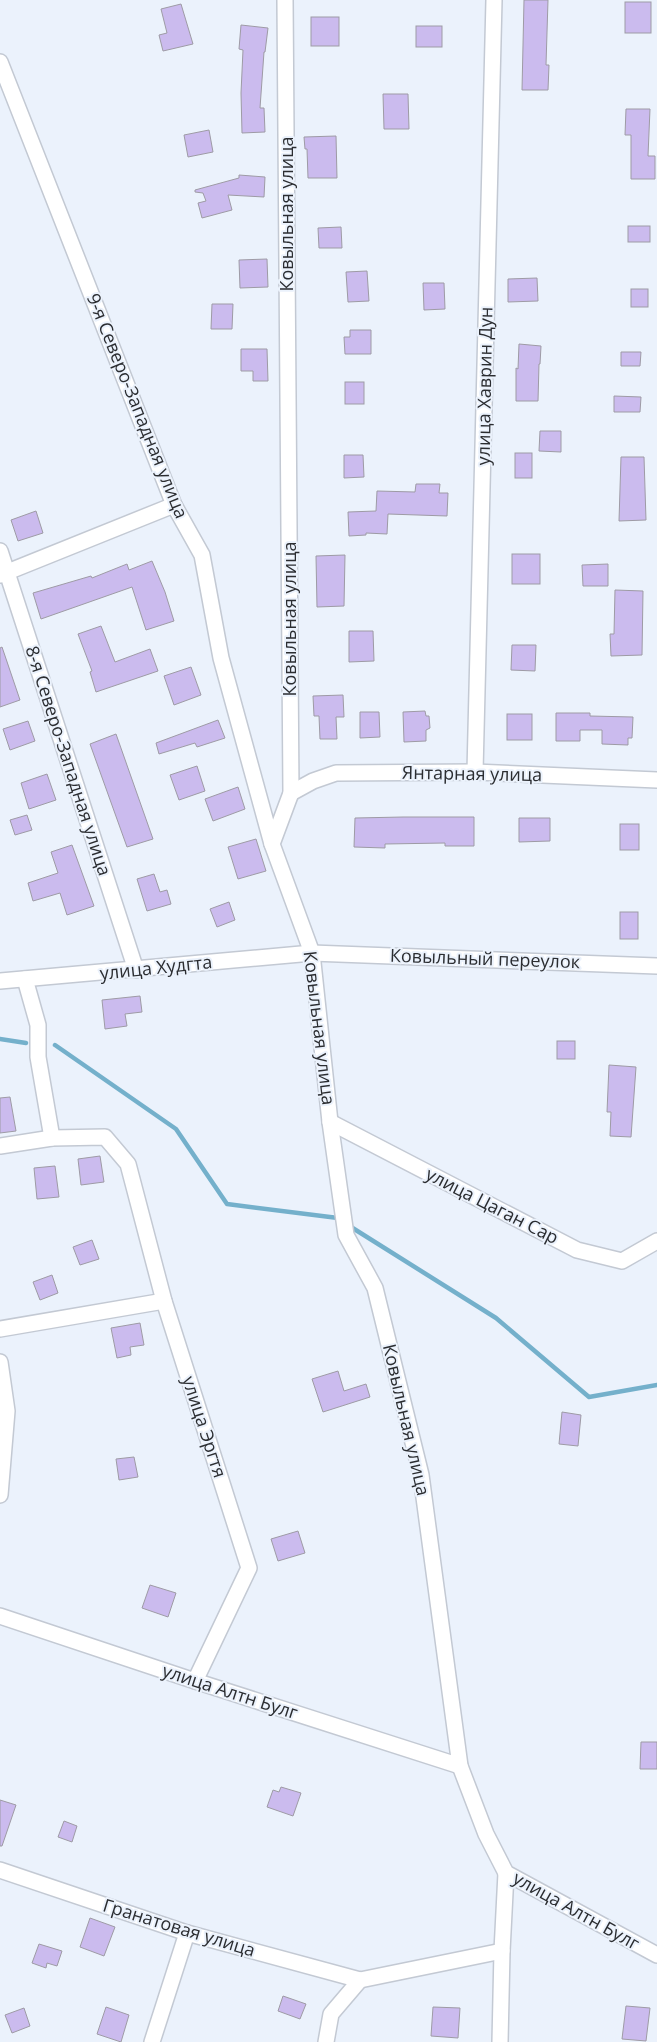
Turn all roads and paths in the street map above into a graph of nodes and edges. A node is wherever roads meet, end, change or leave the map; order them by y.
1 (285, 0) edge
2 (494, 0) edge
3 (0, 62) edge
4 (174, 505) junction
5 (0, 551) edge
6 (4, 574) edge
7 (475, 772) junction
8 (657, 780) edge
9 (291, 793) junction
10 (272, 844) junction
11 (312, 953) junction
12 (657, 966) edge
13 (136, 970) junction
14 (25, 979) junction
15 (0, 982) edge
16 (330, 1122) junction
17 (52, 1138) junction
18 (0, 1146) edge
19 (657, 1241) edge
20 (164, 1300) junction
21 (0, 1329) edge
22 (0, 1362) edge
23 (0, 1495) edge
24 (0, 1616) edge
25 (195, 1681) junction
26 (460, 1766) junction
27 (486, 1834) joint
28 (0, 1870) edge
29 (506, 1873) junction
30 (187, 1933) junction
31 (502, 1951) junction
32 (656, 1955) edge
33 (360, 1980) junction
34 (152, 2042) edge
35 (326, 2042) edge
36 (500, 2042) edge

1 - 9 street, Ковыльная улица
2 - 7 street, улица Хаврин Дун
3 - 4 street, 9-я Северо-Западная улица
4 - 6 street
4 - 10 street, 9-я Северо-Западная улица
5 - 6 street, 8-я Северо-Западная улица
6 - 13 street, 8-я Северо-Западная улица
7 - 8 street, Янтарная улица
7 - 9 street, Янтарная улица
9 - 10 street, Ковыльная улица
10 - 11 street, Ковыльная улица
11 - 12 street, Ковыльный переулок
11 - 13 street, улица Худгта
11 - 16 street, Ковыльная улица
13 - 14 street, улица Худгта
14 - 15 street, улица Худгта
14 - 17 street
16 - 19 street, улица Цаган Сар
16 - 26 street, Ковыльная улица
17 - 18 street
17 - 20 street, улица Эргтя
20 - 21 street
20 - 25 street, улица Эргтя
22 - 23 street
24 - 25 street, улица Алтн Булг
25 - 26 street, улица Алтн Булг
26 - 27 street, Ковыльная улица
27 - 29 street, улица Алтн Булг
28 - 30 street, Гранатовая улица
29 - 31 street
29 - 32 street, улица Алтн Булг
30 - 33 street, Гранатовая улица
30 - 34 street
31 - 33 street
31 - 36 street
33 - 35 street

